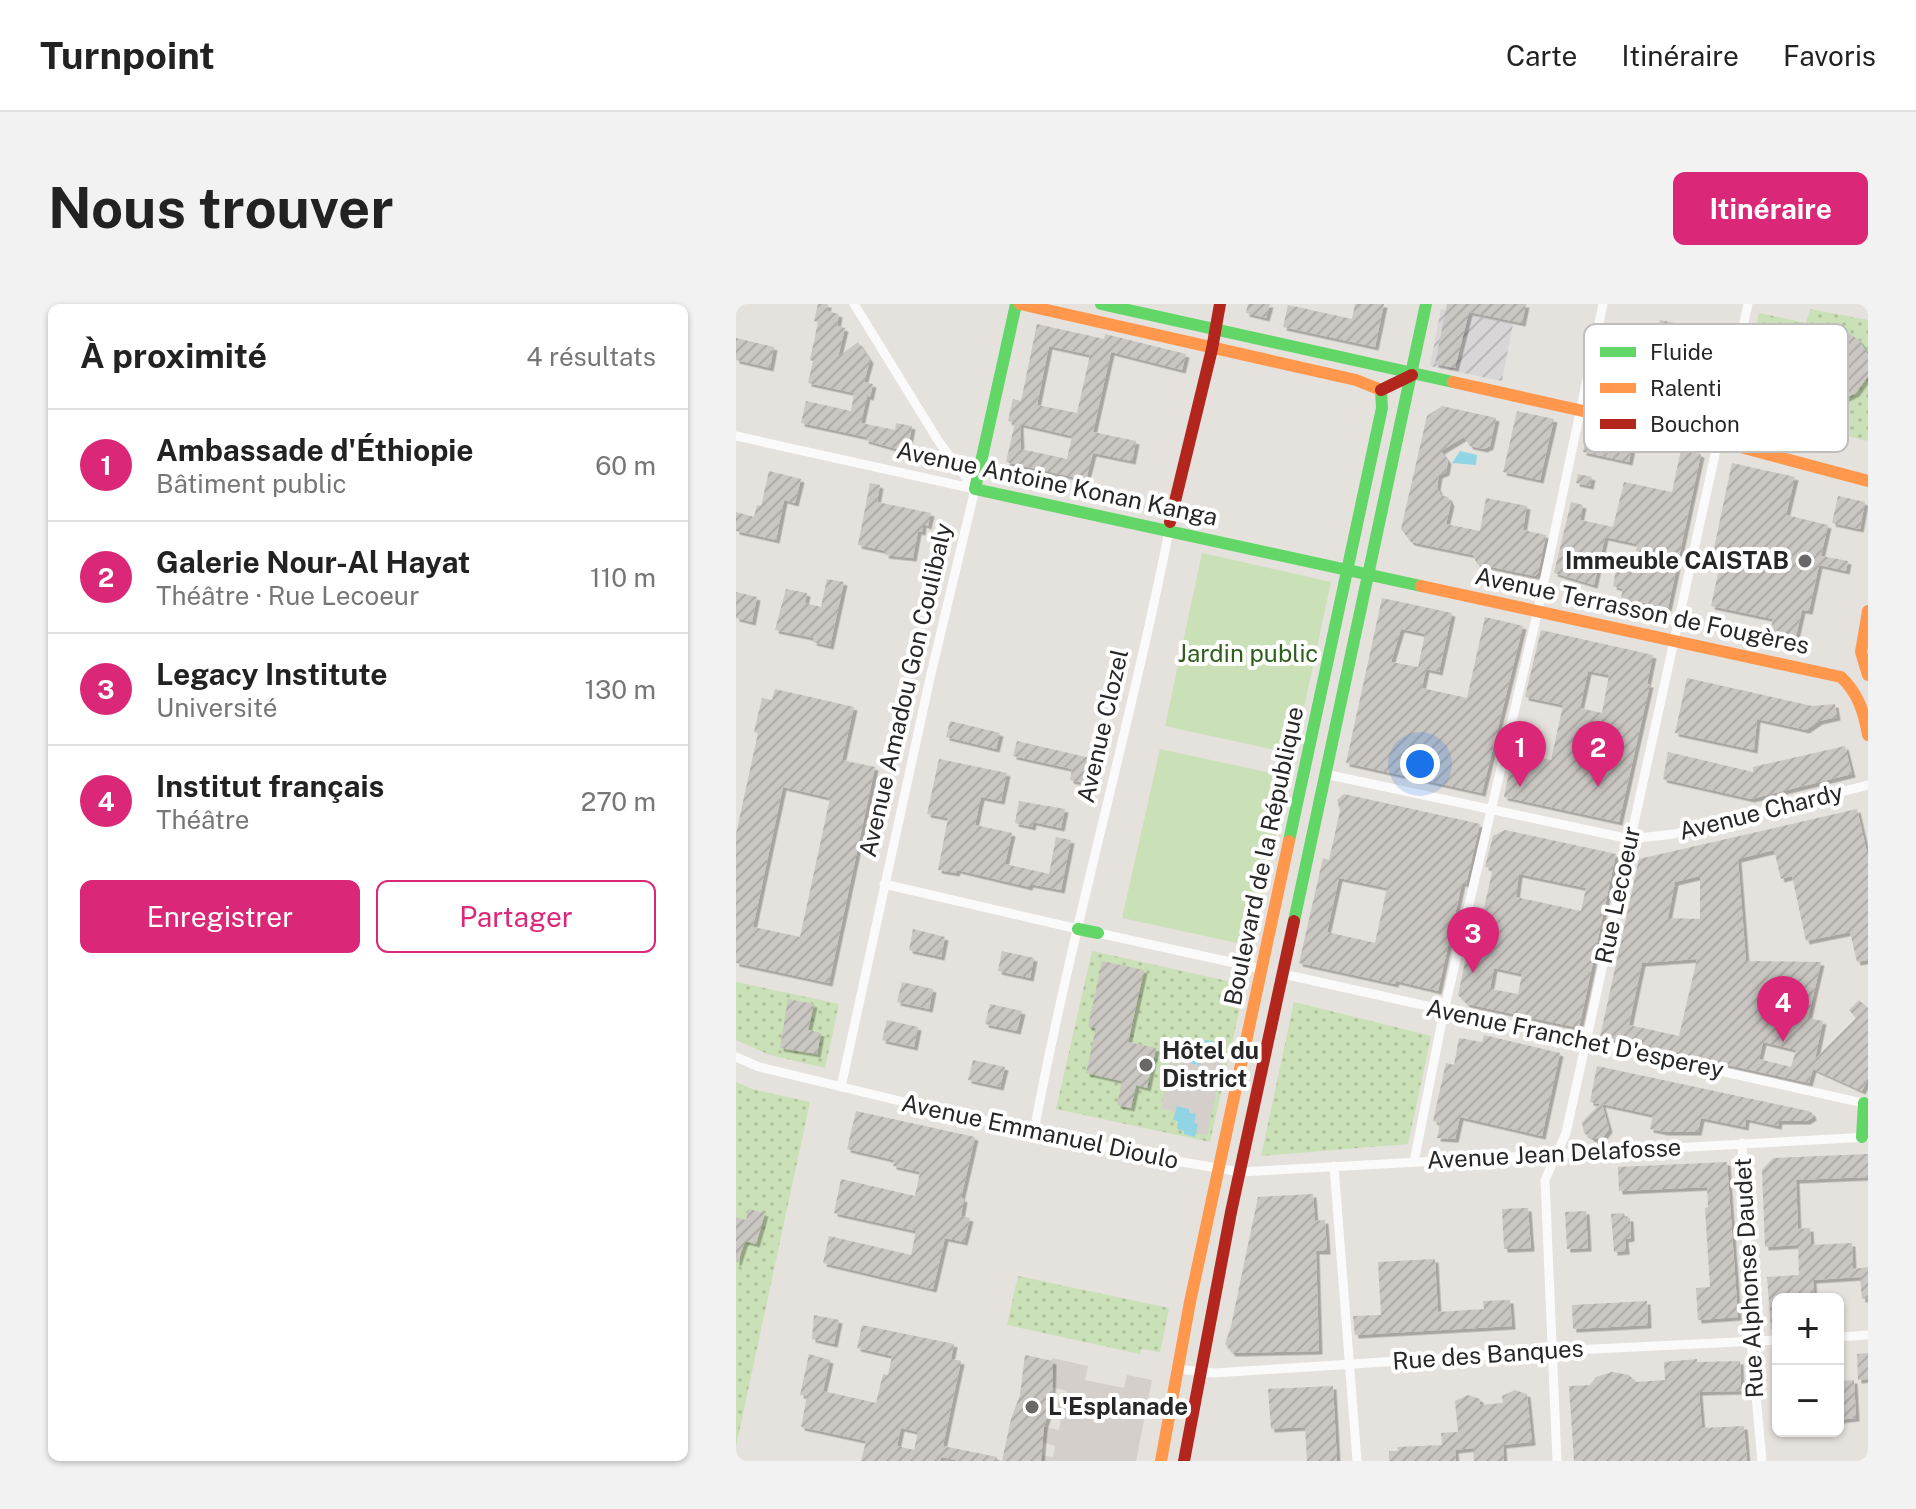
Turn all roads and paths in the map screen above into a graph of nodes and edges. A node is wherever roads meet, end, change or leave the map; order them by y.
1 (854, 304) edge
2 (1018, 304) edge
3 (1101, 304) edge
4 (1220, 304) edge
5 (1426, 304) edge
6 (1603, 304) edge
7 (1748, 304) edge
8 (1599, 324) edge
9 (1744, 324) edge
10 (1215, 330) junction
11 (1212, 349) junction
12 (1412, 375) junction
13 (1381, 390) junction
14 (1584, 392) edge
15 (1580, 411) junction
16 (1584, 412) edge
17 (736, 436) edge
18 (1716, 452) edge
19 (1759, 452) edge
20 (1868, 481) edge
21 (975, 489) junction
22 (1170, 526) junction
23 (1348, 570) junction
24 (1369, 574) junction
25 (1538, 610) junction
26 (1868, 611) edge
27 (1673, 641) junction
28 (1861, 645) junction
29 (1868, 675) edge
30 (1841, 677) junction
31 (1866, 707) edge
32 (1868, 735) edge
33 (1325, 774) junction
34 (1868, 785) edge
35 (1490, 809) junction
36 (1630, 839) junction
37 (884, 884) junction
38 (1078, 929) junction
39 (1098, 933) joint
40 (1262, 969) junction
41 (1283, 974) junction
42 (1444, 1011) junction
43 (1587, 1040) junction
44 (736, 1057) edge
45 (841, 1087) junction
46 (1866, 1103) edge
47 (1034, 1131) junction
48 (1865, 1137) edge
49 (1742, 1143) junction
50 (1555, 1156) junction
51 (1414, 1162) junction
52 (1334, 1166) junction
53 (1219, 1169) junction
54 (1240, 1172) junction
55 (1868, 1335) edge
56 (1844, 1337) edge
57 (1772, 1340) edge
58 (1751, 1341) junction
59 (1553, 1351) junction
60 (1350, 1364) junction
61 (1176, 1369) junction
62 (1199, 1373) junction
63 (1161, 1461) edge
64 (1184, 1461) edge
65 (1357, 1461) edge
66 (1557, 1461) edge
67 (1762, 1461) edge

1 - 21 street
2 - 11 main road
2 - 21 main road, Avenue Amadou Gon Coulibaly
3 - 10 main road
4 - 10 main road, Avenue Clozel
5 - 12 main road, Boulevard de la République
6 - 8 street
7 - 9 street, Rue Lecoeur
10 - 11 main road, Avenue Clozel
10 - 12 main road
11 - 13 main road
11 - 22 main road, Avenue Clozel
12 - 13 main road
12 - 15 main road
12 - 24 main road, Boulevard de la République
13 - 23 main road, Boulevard de la République
14 - 15 street
15 - 16 main road
15 - 25 street
17 - 21 street, Avenue Antoine Konan Kanga
18 - 27 street, Rue Lecoeur
19 - 20 main road
21 - 22 main road, Avenue Antoine Konan Kanga
21 - 37 street, Avenue Amadou Gon Coulibaly
22 - 23 main road, Avenue Antoine Konan Kanga
22 - 38 street, Avenue Clozel
23 - 24 main road, Avenue Antoine Konan Kanga
23 - 40 main road, Boulevard de la République
24 - 25 main road, Avenue Terrasson de Fougères
24 - 33 main road, Boulevard de la République
25 - 27 main road, Avenue Terrasson de Fougères
25 - 35 street
26 - 28 main road
27 - 30 main road, Avenue Terrasson de Fougères
27 - 36 street, Rue Lecoeur
28 - 29 main road
28 - 30 main road
30 - 31 main road
31 - 32 main road
33 - 35 street, Avenue Chardy
33 - 41 main road, Boulevard de la République
34 - 36 street, Avenue Chardy
35 - 36 street, Avenue Chardy
35 - 42 street
36 - 43 street, Rue Lecoeur
37 - 38 street
37 - 45 street, Avenue Amadou Gon Coulibaly
38 - 39 main road
38 - 47 street, Avenue Clozel
39 - 40 street
40 - 41 main road
40 - 53 main road, Boulevard de la République
41 - 42 street, Avenue Franchet D'esperey
41 - 54 main road, Boulevard de la République
42 - 43 street, Avenue Franchet D'esperey
42 - 51 street
43 - 46 street, Avenue Franchet D'esperey
43 - 50 street, Rue Lecoeur
44 - 45 street, Avenue Emmanuel Dioulo
45 - 47 street, Avenue Emmanuel Dioulo
46 - 48 main road
47 - 53 street, Avenue Emmanuel Dioulo
48 - 49 street, Avenue Jean Delafosse
49 - 50 street, Avenue Jean Delafosse
49 - 58 street, Rue Alphonse Daudet
50 - 51 street, Avenue Jean Delafosse
50 - 59 street, Rue Lecoeur
51 - 52 street, Avenue Jean Delafosse
52 - 54 street, Avenue Jean Delafosse
52 - 60 street
53 - 54 street, Avenue Emmanuel Dioulo
53 - 61 main road, Boulevard de la République
54 - 62 main road, Boulevard de la République
55 - 56 street
57 - 58 street, Rue des Banques
58 - 59 street, Rue des Banques
58 - 67 street, Rue Alphonse Daudet
59 - 60 street, Rue des Banques
59 - 66 street, Rue Lecoeur
60 - 62 street, Rue des Banques
60 - 65 street
61 - 62 street
61 - 63 main road, Boulevard de la République
62 - 64 main road, Boulevard de la République

